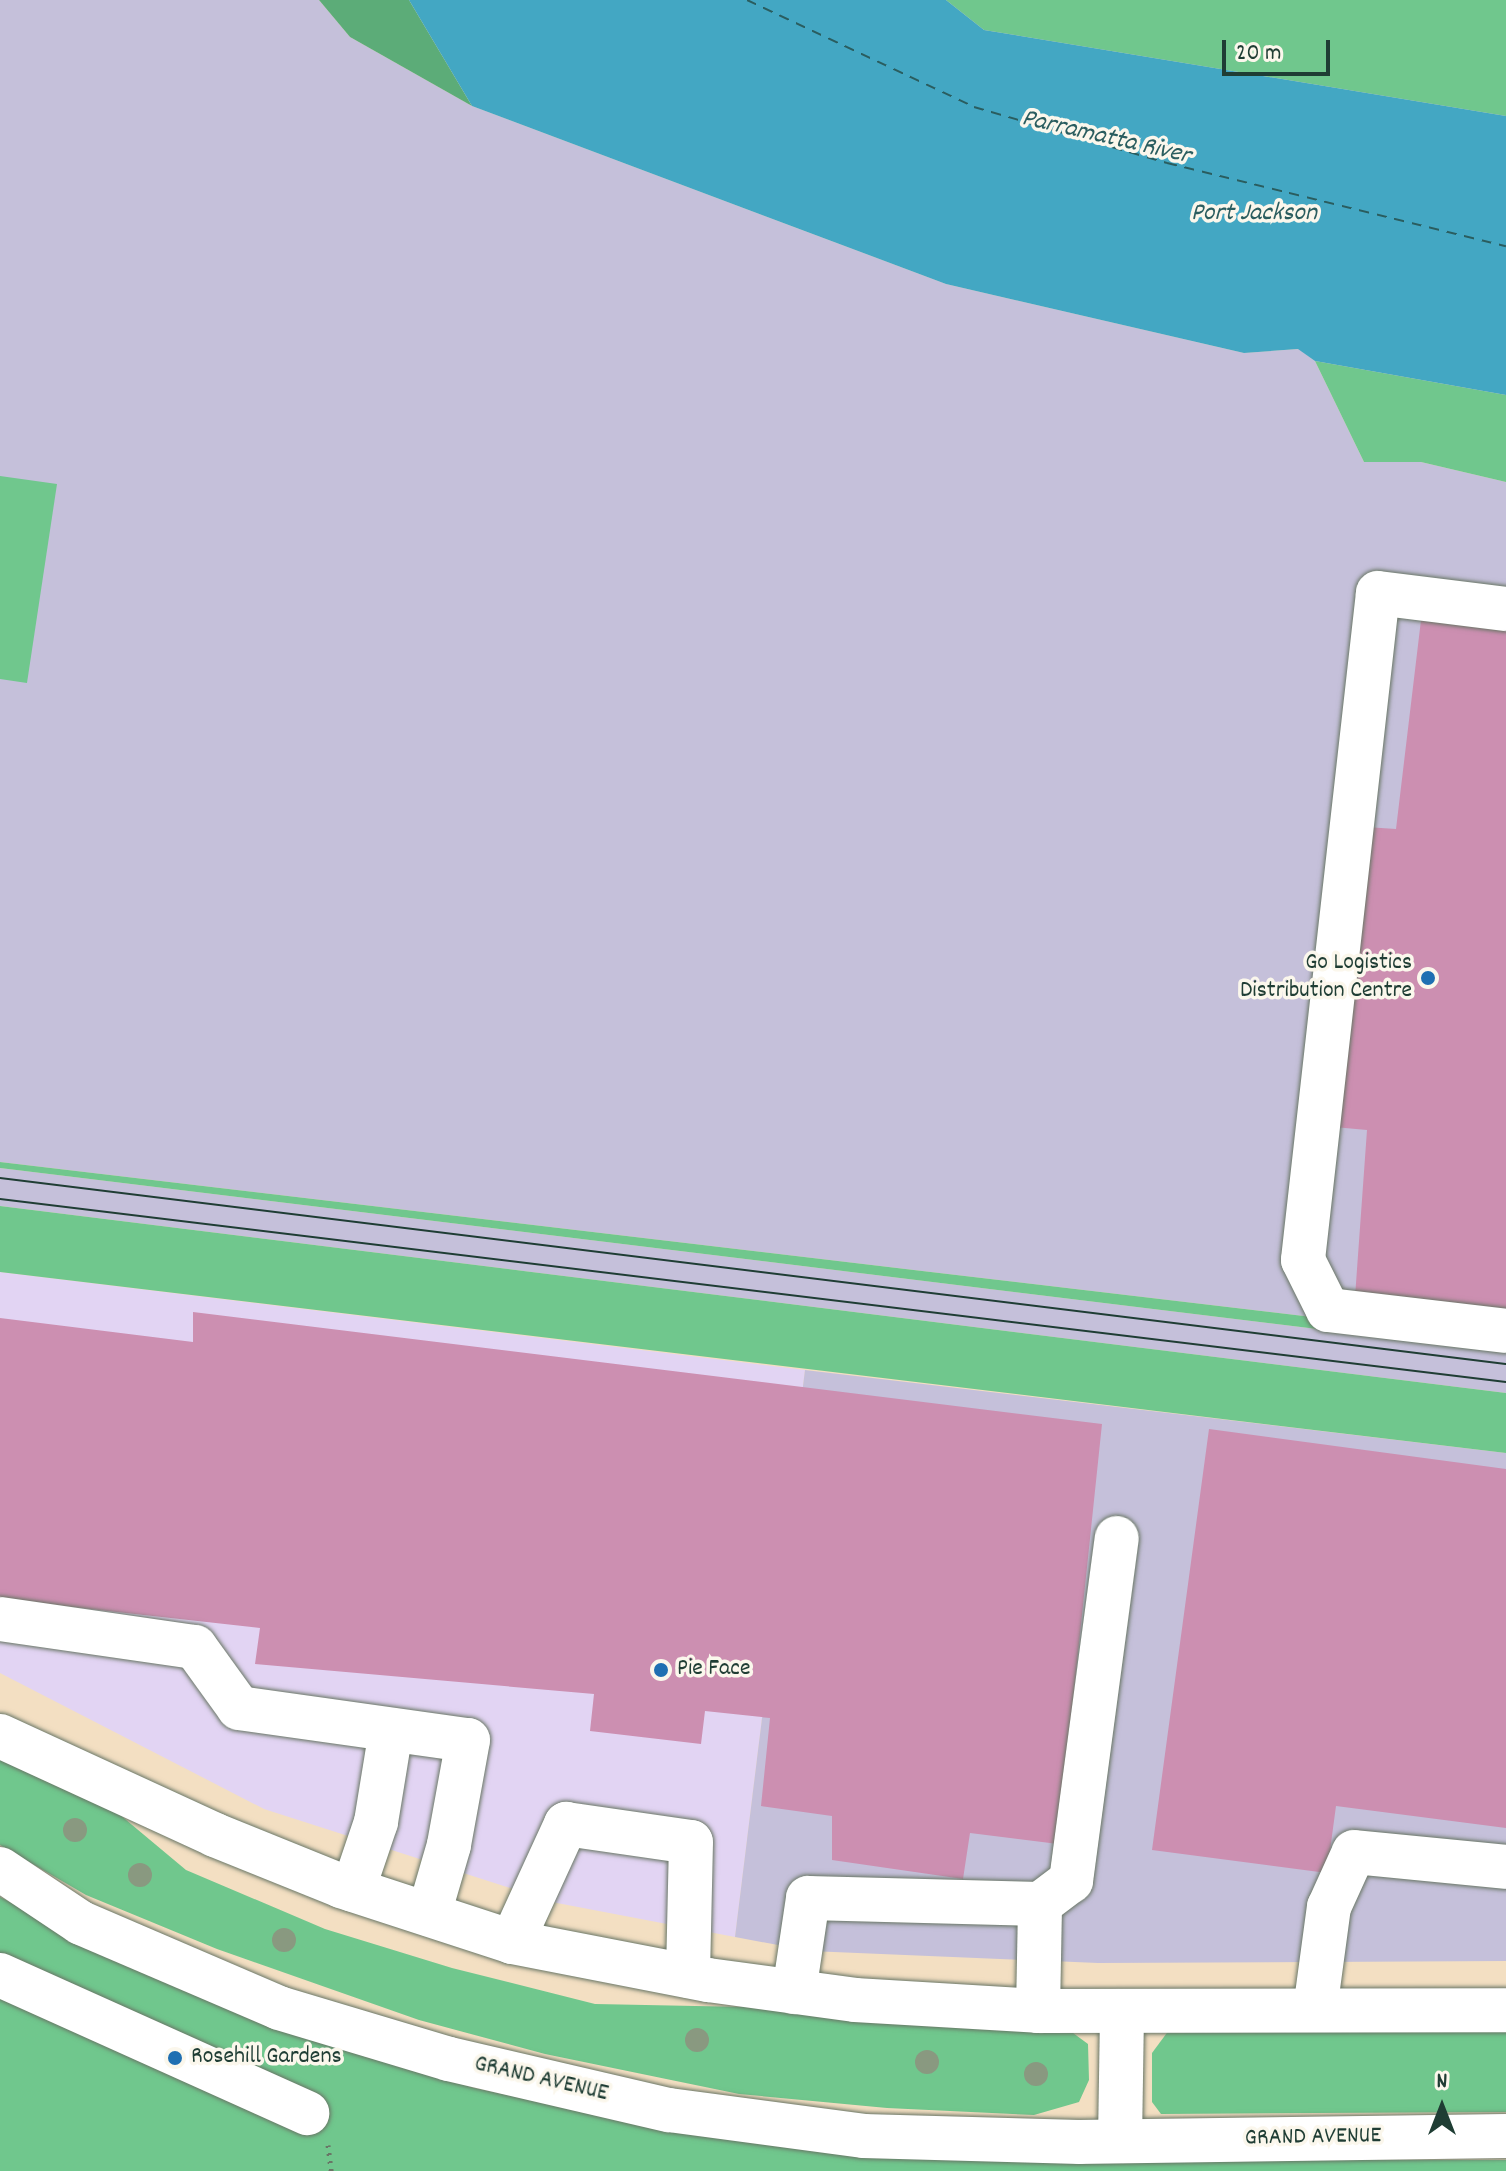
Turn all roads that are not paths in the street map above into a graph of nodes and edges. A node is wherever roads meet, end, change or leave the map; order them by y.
1 (1506, 609) edge
2 (1506, 1331) edge
3 (1117, 1538) dead end
4 (0, 1619) edge
5 (391, 1730) junction
6 (0, 1736) edge
7 (1506, 1867) edge
8 (0, 1869) edge
9 (353, 1890) junction
10 (1040, 1904) junction
11 (1329, 1907) junction
12 (429, 1914) junction
13 (512, 1942) junction
14 (0, 1975) edge
15 (688, 1976) junction
16 (794, 1992) junction
17 (1315, 2010) junction
18 (1361, 2010) junction
19 (1506, 2010) edge
20 (1038, 2011) junction
21 (1122, 2011) junction
22 (307, 2113) dead end
23 (1506, 2136) edge
24 (1120, 2141) junction

1 - 2 street
3 - 10 street
4 - 5 street
5 - 9 street
5 - 12 street
6 - 9 street
7 - 11 street
8 - 24 street, GRAND AVENUE
9 - 12 street
10 - 16 street
10 - 20 street
11 - 17 street
11 - 18 street
12 - 13 street
13 - 15 street
13 - 15 street
14 - 22 street
15 - 16 street
16 - 20 street
17 - 18 street
17 - 21 street
18 - 19 street
20 - 21 street
21 - 24 street
23 - 24 street, GRAND AVENUE

